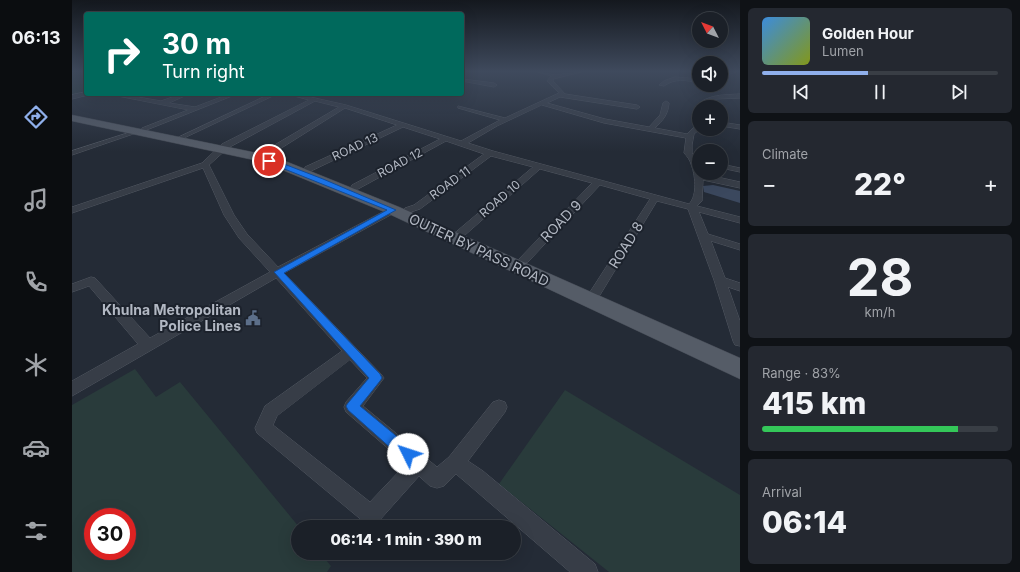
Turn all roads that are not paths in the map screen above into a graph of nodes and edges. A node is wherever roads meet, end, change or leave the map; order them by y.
1 (137, 99) edge
2 (173, 99) edge
3 (222, 99) edge
4 (264, 99) edge
5 (315, 99) joint
6 (552, 99) edge
7 (578, 99) edge
8 (161, 103) junction
9 (541, 103) junction
10 (666, 103) dead end
11 (344, 106) junction
12 (637, 107) dead end
13 (460, 108) dead end
14 (195, 109) junction
15 (72, 114) edge
16 (72, 118) edge
17 (506, 120) junction
18 (403, 125) junction
19 (728, 125) edge
20 (740, 127) edge
21 (650, 130) junction
22 (140, 131) junction
23 (692, 132) edge
24 (690, 136) junction
25 (182, 137) junction
26 (445, 140) junction
27 (467, 146) junction
28 (223, 148) junction
29 (72, 153) edge
30 (490, 153) junction
31 (264, 155) junction
32 (692, 157) edge
33 (205, 165) junction
34 (539, 166) junction
35 (728, 167) edge
36 (308, 169) junction
37 (740, 170) edge
38 (698, 180) edge
39 (717, 180) edge
40 (598, 182) junction
41 (740, 185) edge
42 (355, 187) junction
43 (655, 197) junction
44 (692, 206) junction
45 (72, 210) edge
46 (400, 210) junction
47 (740, 220) edge
48 (461, 233) junction
49 (704, 236) junction
50 (740, 247) edge
51 (524, 260) junction
52 (278, 272) junction
53 (720, 280) junction
54 (740, 287) edge
55 (72, 288) edge
56 (596, 292) junction
57 (740, 341) edge
58 (148, 346) junction
59 (351, 352) junction
60 (740, 356) edge
61 (740, 369) edge
62 (72, 389) edge
63 (499, 408) dead end
64 (419, 463) junction
65 (455, 463) junction
66 (587, 572) edge

1 - 8 street
2 - 8 street
3 - 14 street
4 - 25 street
5 - 11 street
5 - 28 street
6 - 9 street
7 - 12 street
8 - 14 street
9 - 17 street
9 - 21 street
10 - 21 street
11 - 18 street
11 - 31 street
13 - 17 street
14 - 22 street
15 - 22 main road, OUTER BY PASS ROAD
16 - 22 main road, OUTER BY PASS ROAD
17 - 27 street
18 - 26 street
18 - 36 street, ROAD 13
19 - 20 street
21 - 24 street
22 - 25 main road, OUTER BY PASS ROAD
22 - 28 main road, OUTER BY PASS ROAD
22 - 29 street
23 - 24 street
24 - 32 street
25 - 28 main road, OUTER BY PASS ROAD
26 - 27 street
26 - 42 street, ROAD 12
27 - 30 street
28 - 31 main road, OUTER BY PASS ROAD
28 - 33 street
28 - 46 main road, OUTER BY PASS ROAD
30 - 34 street
30 - 46 street, ROAD 11
31 - 36 main road, OUTER BY PASS ROAD
33 - 45 street
33 - 52 street
34 - 40 street
34 - 48 street, ROAD 10
35 - 37 street
36 - 42 main road, OUTER BY PASS ROAD
38 - 44 street
39 - 41 street
40 - 43 street
40 - 51 street, ROAD 9
42 - 46 main road, OUTER BY PASS ROAD
43 - 44 street
43 - 56 street, ROAD 8
44 - 47 street
44 - 49 street
46 - 48 main road, OUTER BY PASS ROAD
46 - 52 street, ROAD 11
46 - 61 main road, OUTER BY PASS ROAD
48 - 51 main road, OUTER BY PASS ROAD
49 - 50 street
49 - 53 street
51 - 56 main road, OUTER BY PASS ROAD
52 - 58 street, ROAD 11
52 - 59 street
53 - 54 street
53 - 57 street
55 - 58 street
56 - 60 main road, OUTER BY PASS ROAD
58 - 62 street, ROAD 11
59 - 64 street
59 - 64 street
63 - 65 street
64 - 65 street
65 - 66 street

